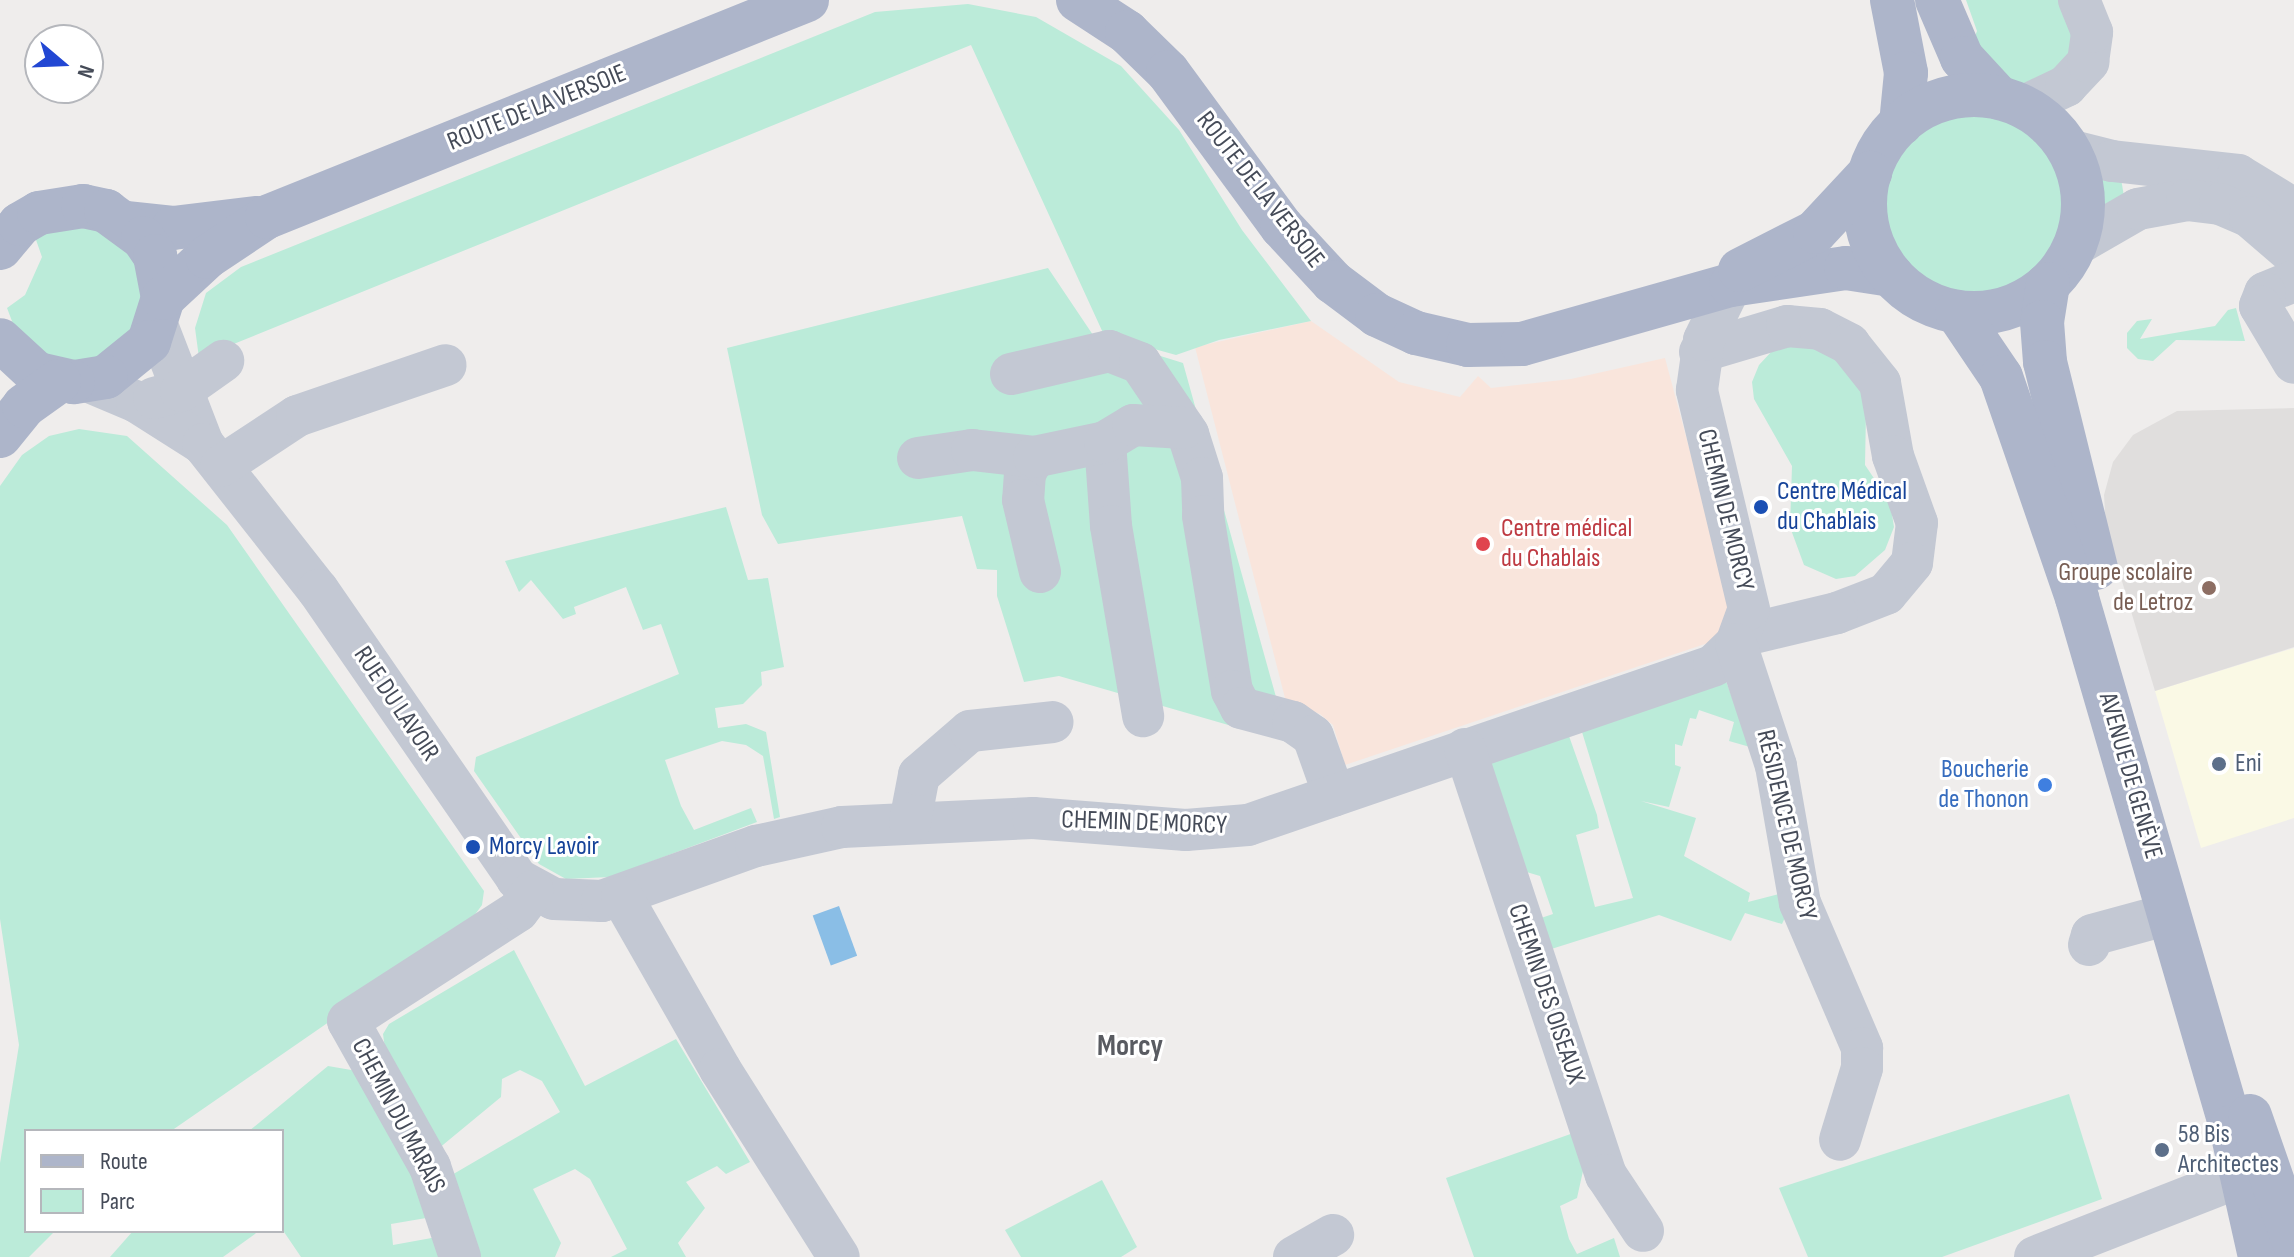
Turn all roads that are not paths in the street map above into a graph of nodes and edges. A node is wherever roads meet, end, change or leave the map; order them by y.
1 (807, 0) edge
2 (1078, 0) edge
3 (1892, 0) edge
4 (1937, 0) edge
5 (2079, 0) edge
6 (2011, 102) junction
7 (1901, 124) junction
8 (2068, 150) junction
9 (1870, 173) junction
10 (2294, 209) edge
11 (267, 217) junction
12 (128, 223) junction
13 (2074, 246) junction
14 (0, 248) edge
15 (2294, 255) edge
16 (1891, 275) junction
17 (2294, 281) edge
18 (2048, 284) junction
19 (1714, 289) junction
20 (160, 312) junction
21 (1957, 312) junction
22 (0, 340) edge
23 (1700, 352) junction
24 (223, 361) dead end
25 (2294, 363) edge
26 (446, 365) dead end
27 (1011, 374) dead end
28 (73, 381) junction
29 (181, 391) junction
30 (137, 402) junction
31 (1184, 428) junction
32 (0, 436) edge
33 (1105, 442) junction
34 (212, 455) junction
35 (1034, 457) junction
36 (918, 458) dead end
37 (1040, 572) dead end
38 (1739, 640) junction
39 (1143, 716) dead end
40 (1053, 722) dead end
41 (1465, 749) junction
42 (1334, 795) junction
43 (910, 822) junction
44 (533, 891) junction
45 (622, 897) junction
46 (2169, 914) junction
47 (2089, 945) dead end
48 (1840, 1140) dead end
49 (2239, 1177) junction
50 (1643, 1231) dead end
51 (1333, 1235) dead end
52 (2273, 1235) edge
53 (460, 1257) edge
54 (839, 1257) edge
55 (1294, 1257) edge
56 (2035, 1257) edge

1 - 11 main road, ROUTE DE LA VERSOIE
2 - 19 main road, ROUTE DE LA VERSOIE
3 - 7 main road
4 - 6 main road
5 - 6 street
6 - 7 main road
6 - 8 main road
7 - 9 main road
8 - 10 street
8 - 13 main road
9 - 16 main road
9 - 19 main road, ROUTE DE LA VERSOIE
11 - 12 main road, ROUTE DE LA VERSOIE
11 - 20 main road, ROUTE DE LA VERSOIE
12 - 14 main road, ROUTE DE LA VERSOIE
12 - 20 main road
13 - 15 street
13 - 18 main road
16 - 19 main road, ROUTE DE LA VERSOIE
16 - 21 main road
17 - 25 street
18 - 21 main road
18 - 52 main road, AVENUE DE GENÈVE
19 - 23 street, CHEMIN DE MORCY
20 - 28 main road, ROUTE DE LA VERSOIE
20 - 29 street, RUE DU LAVOIR
21 - 46 main road, AVENUE DE GENÈVE
22 - 28 main road
23 - 38 street, CHEMIN DE MORCY
23 - 38 street
24 - 29 street
26 - 34 street
27 - 31 street
28 - 30 street, RUE DU LAVOIR
28 - 32 main road, ROUTE DE LA VERSOIE
29 - 30 street
29 - 34 street, RUE DU LAVOIR
30 - 34 street, RUE DU LAVOIR
31 - 33 street
31 - 42 street
33 - 35 street
33 - 39 street
34 - 44 street, RUE DU LAVOIR
35 - 36 street
35 - 37 street
38 - 41 street, CHEMIN DE MORCY
38 - 48 street, RÉSIDENCE DE MORCY
40 - 43 street
41 - 42 street, CHEMIN DE MORCY
41 - 50 street, CHEMIN DES OISEAUX
42 - 43 street, CHEMIN DE MORCY
43 - 45 street, CHEMIN DE MORCY
44 - 45 street
44 - 53 street, CHEMIN DU MARAIS
45 - 54 street
46 - 47 street
46 - 49 main road, AVENUE DE GENÈVE
49 - 52 main road, AVENUE DE GENÈVE
49 - 56 street
51 - 55 street

